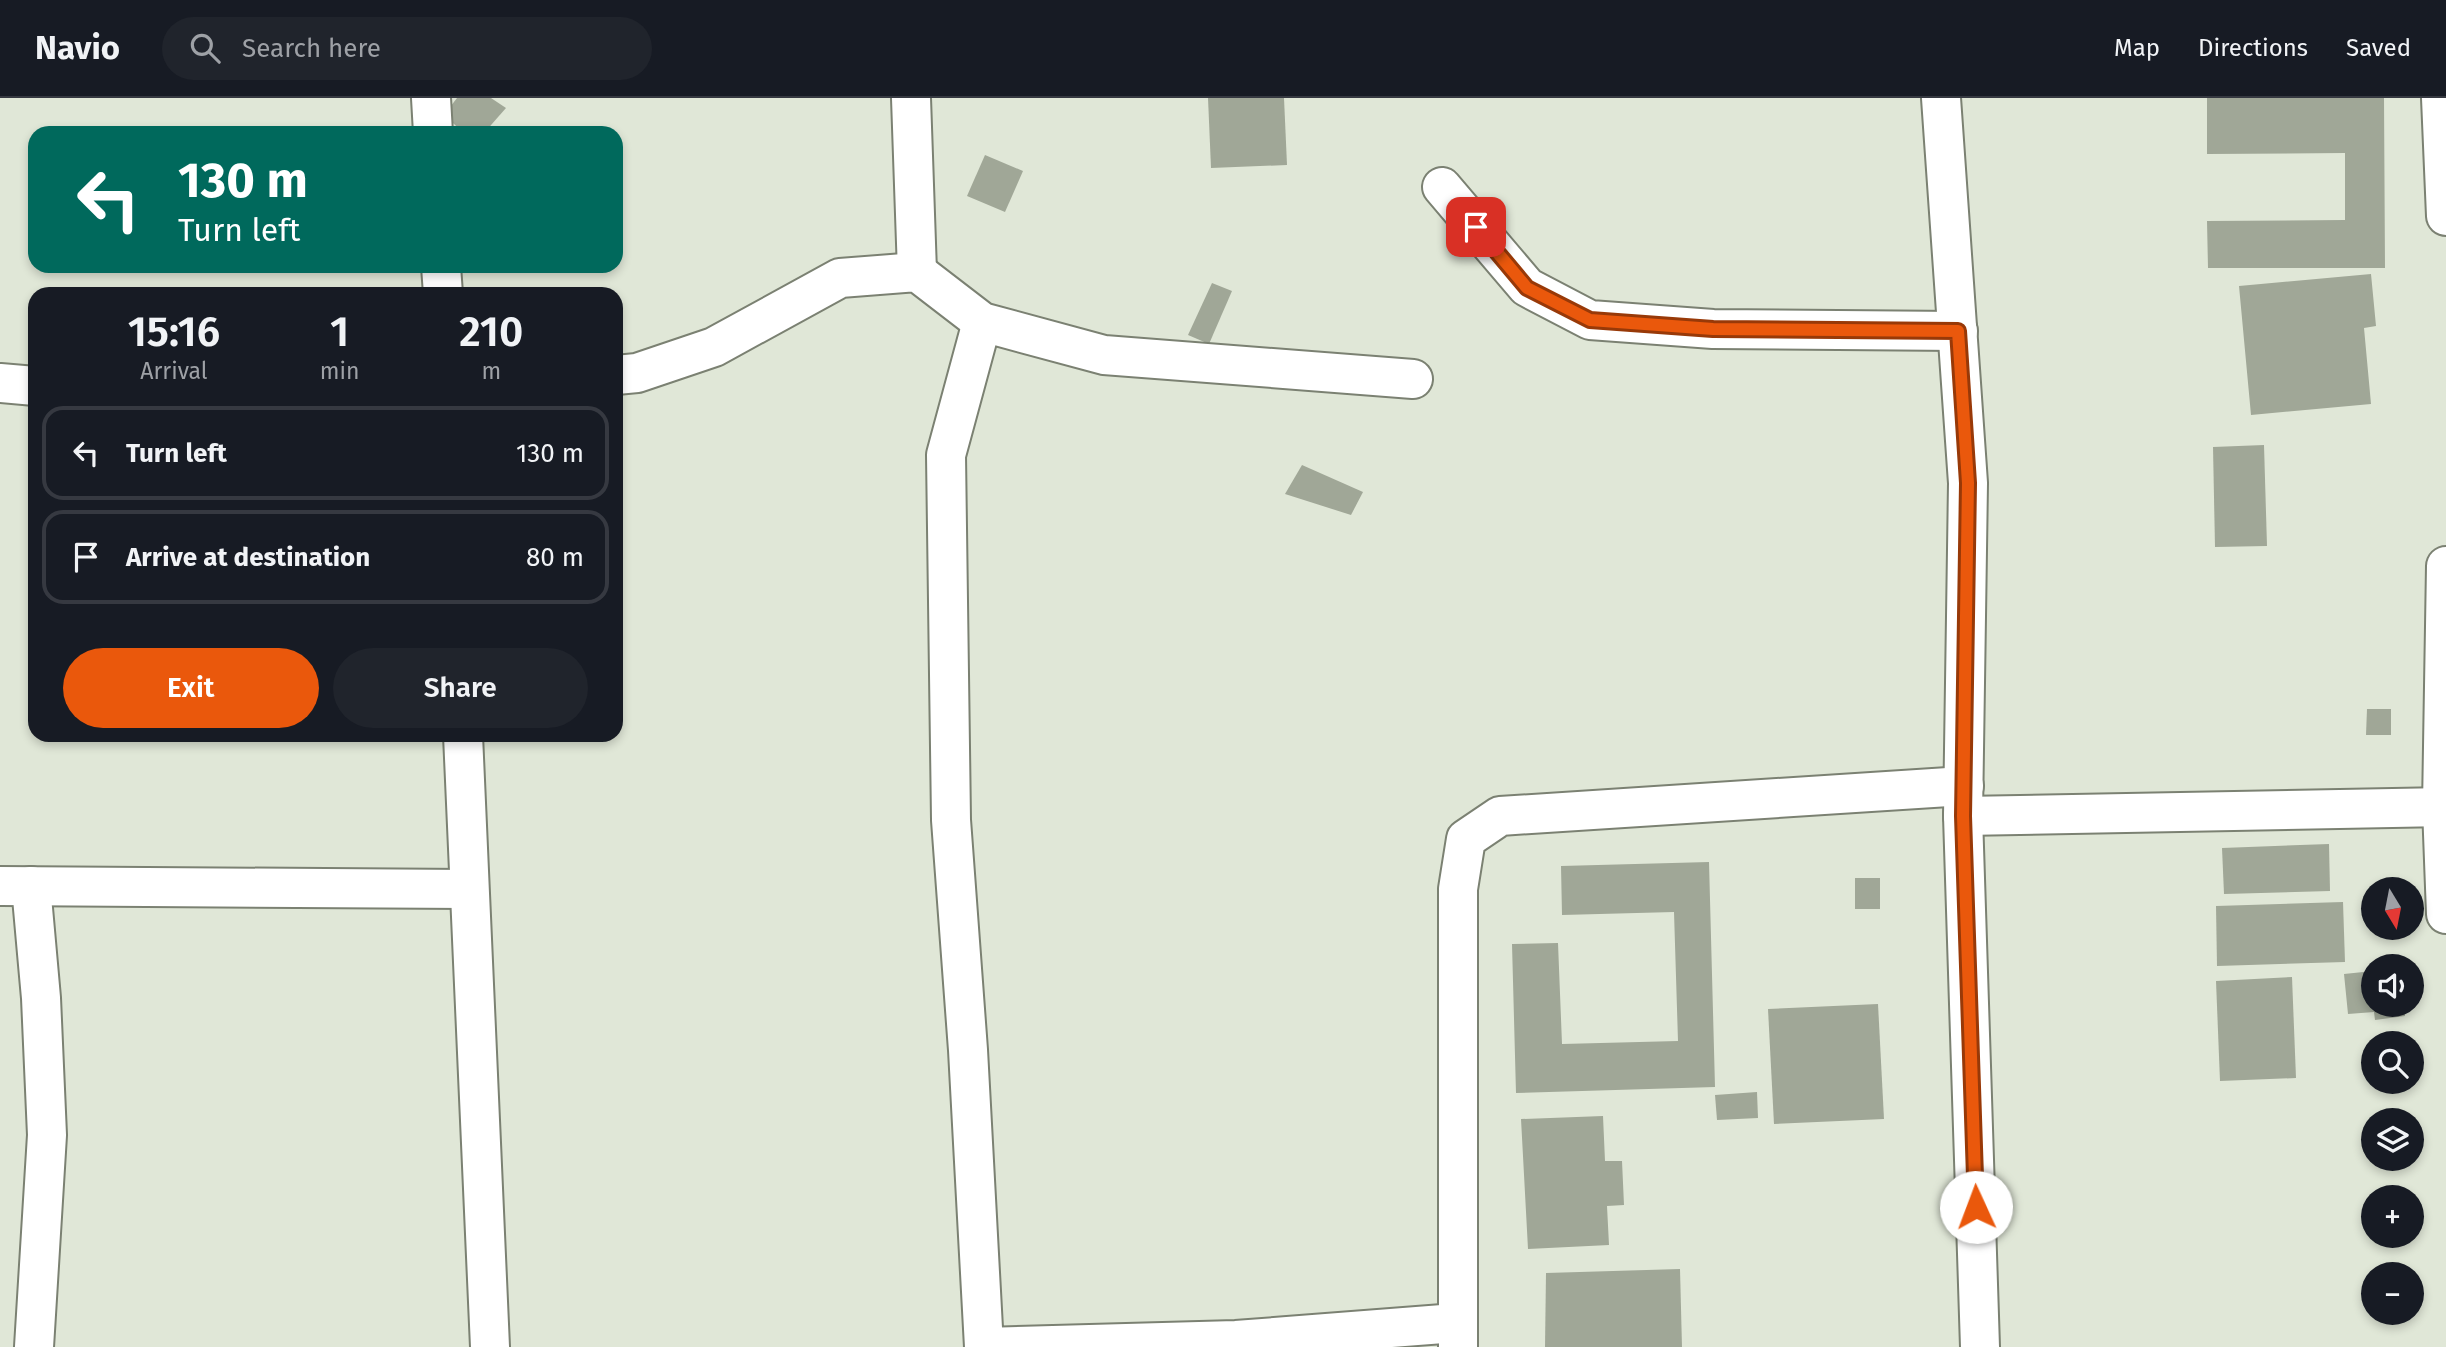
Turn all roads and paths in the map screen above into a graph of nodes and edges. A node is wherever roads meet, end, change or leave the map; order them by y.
1 (431, 98) edge
2 (911, 98) edge
3 (1941, 98) edge
4 (2441, 98) edge
5 (433, 126) edge
6 (1442, 187) dead end
7 (2446, 216) edge
8 (917, 272) junction
9 (982, 321) junction
10 (1958, 331) junction
11 (623, 374) edge
12 (1413, 379) dead end
13 (0, 383) edge
14 (28, 385) edge
15 (2446, 566) edge
16 (463, 742) edge
17 (1964, 801) junction
18 (2444, 807) edge
19 (15, 886) edge
20 (469, 889) junction
21 (2446, 914) edge
22 (1457, 1335) edge
23 (34, 1347) edge
24 (490, 1347) edge
25 (984, 1347) edge
26 (1980, 1347) edge

1 - 5 street
2 - 8 street
3 - 10 street
4 - 7 street
6 - 10 street
8 - 9 street
8 - 11 street
9 - 12 street
9 - 25 street
10 - 17 street
13 - 14 street
15 - 18 street
16 - 20 street
17 - 18 street
17 - 22 street
17 - 26 street
18 - 21 street
19 - 20 street
19 - 23 street
20 - 24 street
22 - 25 street

